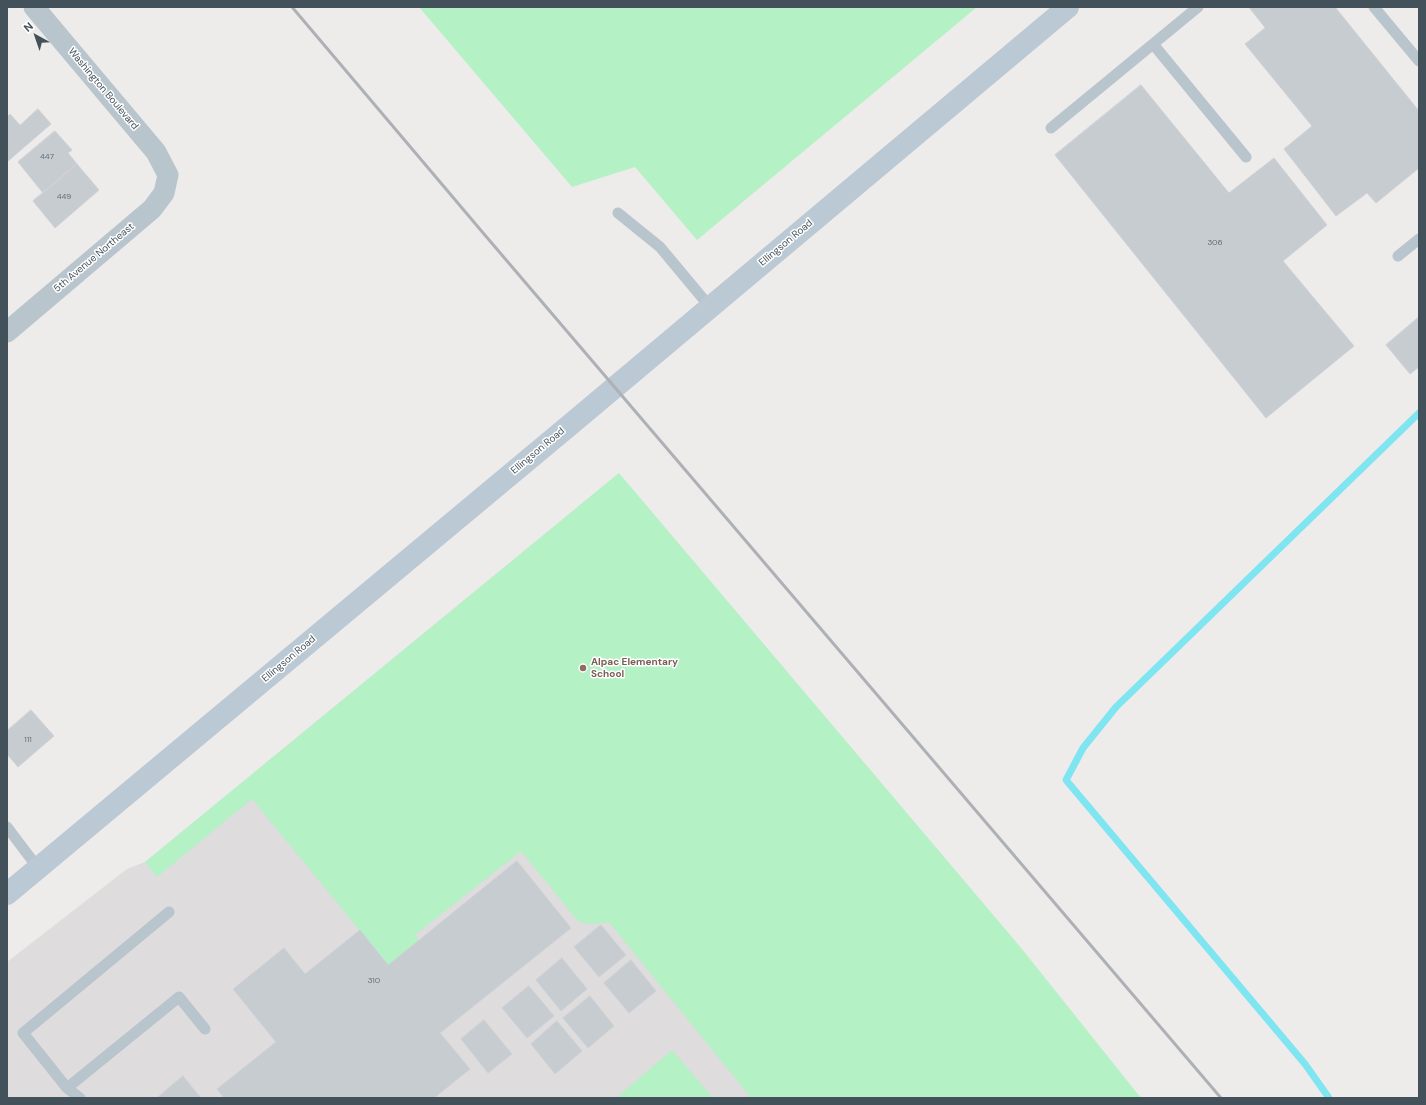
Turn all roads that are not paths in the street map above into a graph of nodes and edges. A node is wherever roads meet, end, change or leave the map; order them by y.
1 (34, 7) edge
2 (1068, 7) edge
3 (1198, 7) edge
4 (1374, 7) edge
5 (1153, 44) junction
6 (1419, 61) edge
7 (1051, 128) dead end
8 (1246, 157) dead end
9 (168, 175) joint
10 (618, 213) dead end
11 (1419, 239) edge
12 (1398, 256) dead end
13 (710, 307) junction
14 (7, 332) edge
15 (7, 827) edge
16 (38, 868) junction
17 (7, 894) edge
18 (170, 912) dead end
19 (205, 1029) dead end
20 (68, 1088) junction
21 (80, 1098) edge

1 - 9 street, Washington Boulevard
2 - 13 main road, Ellingson Road
3 - 5 lane
4 - 6 lane
5 - 7 lane
5 - 8 lane
9 - 14 street, 5th Avenue Northeast
10 - 13 lane
11 - 12 lane
13 - 16 main road, Ellingson Road
15 - 16 lane
16 - 17 main road, Ellingson Road
18 - 20 lane
19 - 20 lane
20 - 21 lane

